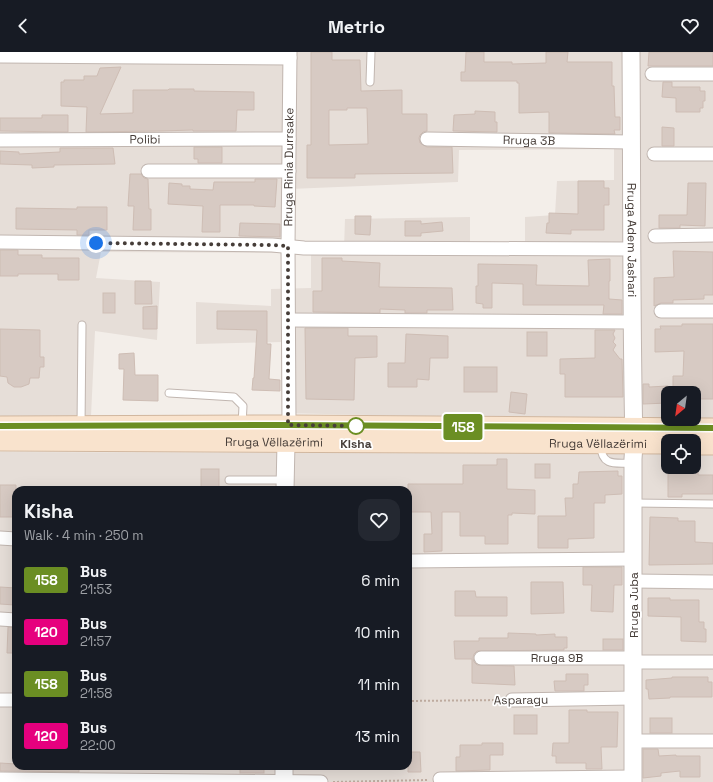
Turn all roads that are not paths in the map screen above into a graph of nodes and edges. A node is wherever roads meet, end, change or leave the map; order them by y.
1 (371, 52) edge
2 (630, 52) edge
3 (290, 55) edge
4 (0, 56) edge
5 (652, 74) dead end
6 (713, 74) edge
7 (370, 82) dead end
8 (289, 139) junction
9 (427, 139) dead end
10 (0, 140) edge
11 (631, 142) junction
12 (654, 154) dead end
13 (713, 154) edge
14 (148, 171) dead end
15 (289, 171) junction
16 (713, 235) edge
17 (656, 236) dead end
18 (0, 242) edge
19 (288, 246) junction
20 (631, 249) junction
21 (661, 311) dead end
22 (713, 311) edge
23 (289, 320) junction
24 (632, 322) junction
25 (82, 325) dead end
26 (169, 393) dead end
27 (0, 426) edge
28 (81, 426) junction
29 (242, 426) junction
30 (713, 428) edge
31 (287, 434) junction
32 (634, 436) junction
33 (0, 441) edge
34 (661, 442) edge
35 (601, 445) junction
36 (701, 445) edge
37 (713, 445) edge
38 (633, 463) junction
39 (229, 480) dead end
40 (285, 485) edge
41 (634, 503) junction
42 (713, 504) edge
43 (0, 538) edge
44 (12, 539) edge
45 (634, 559) junction
46 (412, 562) edge
47 (634, 581) junction
48 (713, 582) edge
49 (0, 619) edge
50 (12, 620) edge
51 (481, 658) dead end
52 (634, 660) junction
53 (713, 662) edge
54 (634, 698) junction
55 (0, 700) edge
56 (12, 700) edge
57 (512, 700) road end
58 (633, 741) junction
59 (713, 741) edge
60 (284, 776) edge
61 (0, 779) edge
62 (440, 779) road end
63 (633, 780) edge
64 (321, 782) edge

1 - 7 lane
2 - 11 street, Rruga Adem Jashari
3 - 4 street
3 - 8 street, Rruga Rinia Durrsake
5 - 6 street
8 - 10 street, Polibi
8 - 15 street, Rruga Rinia Durrsake
9 - 11 street, Rruga 3B
11 - 20 street, Rruga Adem Jashari
12 - 13 street
14 - 15 street
15 - 19 street, Rruga Rinia Durrsake
16 - 17 street
18 - 19 street
19 - 20 street
19 - 23 street, Rruga Rinia Durrsake
20 - 24 street, Rruga Adem Jashari
21 - 22 street
23 - 24 street
23 - 31 street, Rruga Rinia Durrsake
24 - 32 street, Rruga Adem Jashari
25 - 28 lane
26 - 29 lane
27 - 28 main road, Rruga Vëllazërimi
28 - 29 main road, Rruga Vëllazërimi
29 - 31 main road, Rruga Vëllazërimi
30 - 32 main road, Rruga Vëllazërimi
31 - 32 main road, Rruga Vëllazërimi
31 - 33 main road, Rruga Vëllazërimi
31 - 35 main road, Rruga Vëllazërimi
31 - 40 street
32 - 34 main road, Rruga Vëllazërimi
32 - 35 main road, Rruga Vëllazërimi
32 - 38 street, Rruga Juba
35 - 38 lane
36 - 37 main road
38 - 41 street, Rruga Juba
39 - 40 lane
41 - 42 lane
41 - 45 street, Rruga Juba
43 - 44 street
45 - 46 street
45 - 47 street, Rruga Juba
47 - 48 street
47 - 52 street, Rruga Juba
49 - 50 street
51 - 52 street, Rruga 9B
52 - 53 street, Rruga 9B
52 - 54 street, Rruga Juba
54 - 57 street, Asparagu
54 - 58 street, Rruga Juba
55 - 56 street
58 - 59 street
58 - 63 street, Rruga Juba
60 - 61 street
60 - 64 street
62 - 63 street

